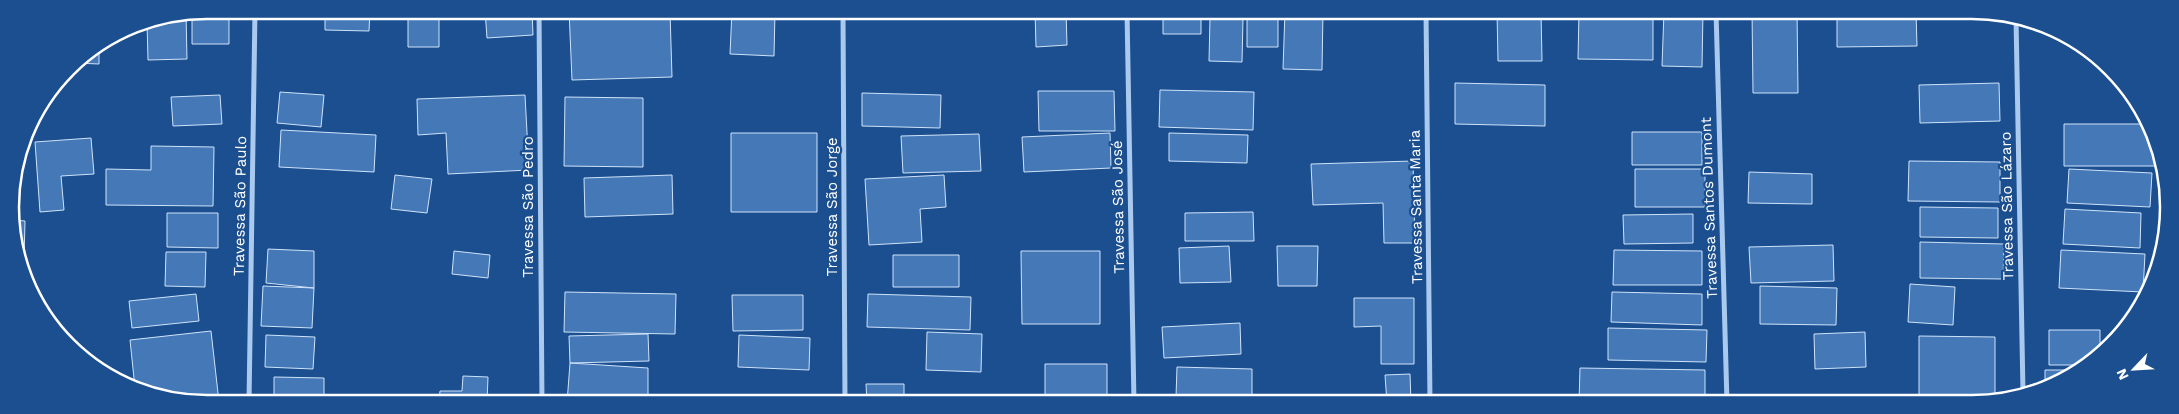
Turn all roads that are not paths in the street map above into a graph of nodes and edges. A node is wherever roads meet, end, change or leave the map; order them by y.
1 (255, 19) edge
2 (539, 19) edge
3 (843, 19) edge
4 (1127, 19) edge
5 (1426, 19) edge
6 (1716, 19) edge
7 (2016, 24) edge
8 (2023, 388) edge
9 (249, 395) edge
10 (542, 395) edge
11 (846, 395) edge
12 (1134, 395) edge
13 (1430, 395) edge
14 (1726, 395) edge

1 - 9 street, Travessa São Paulo
2 - 10 street, Travessa São Pedro
3 - 11 street, Travessa São Jorge
4 - 12 street, Travessa São José
5 - 13 street, Travessa Santa Maria
6 - 14 street, Travessa Santos Dumont
7 - 8 street, Travessa São Lázaro

